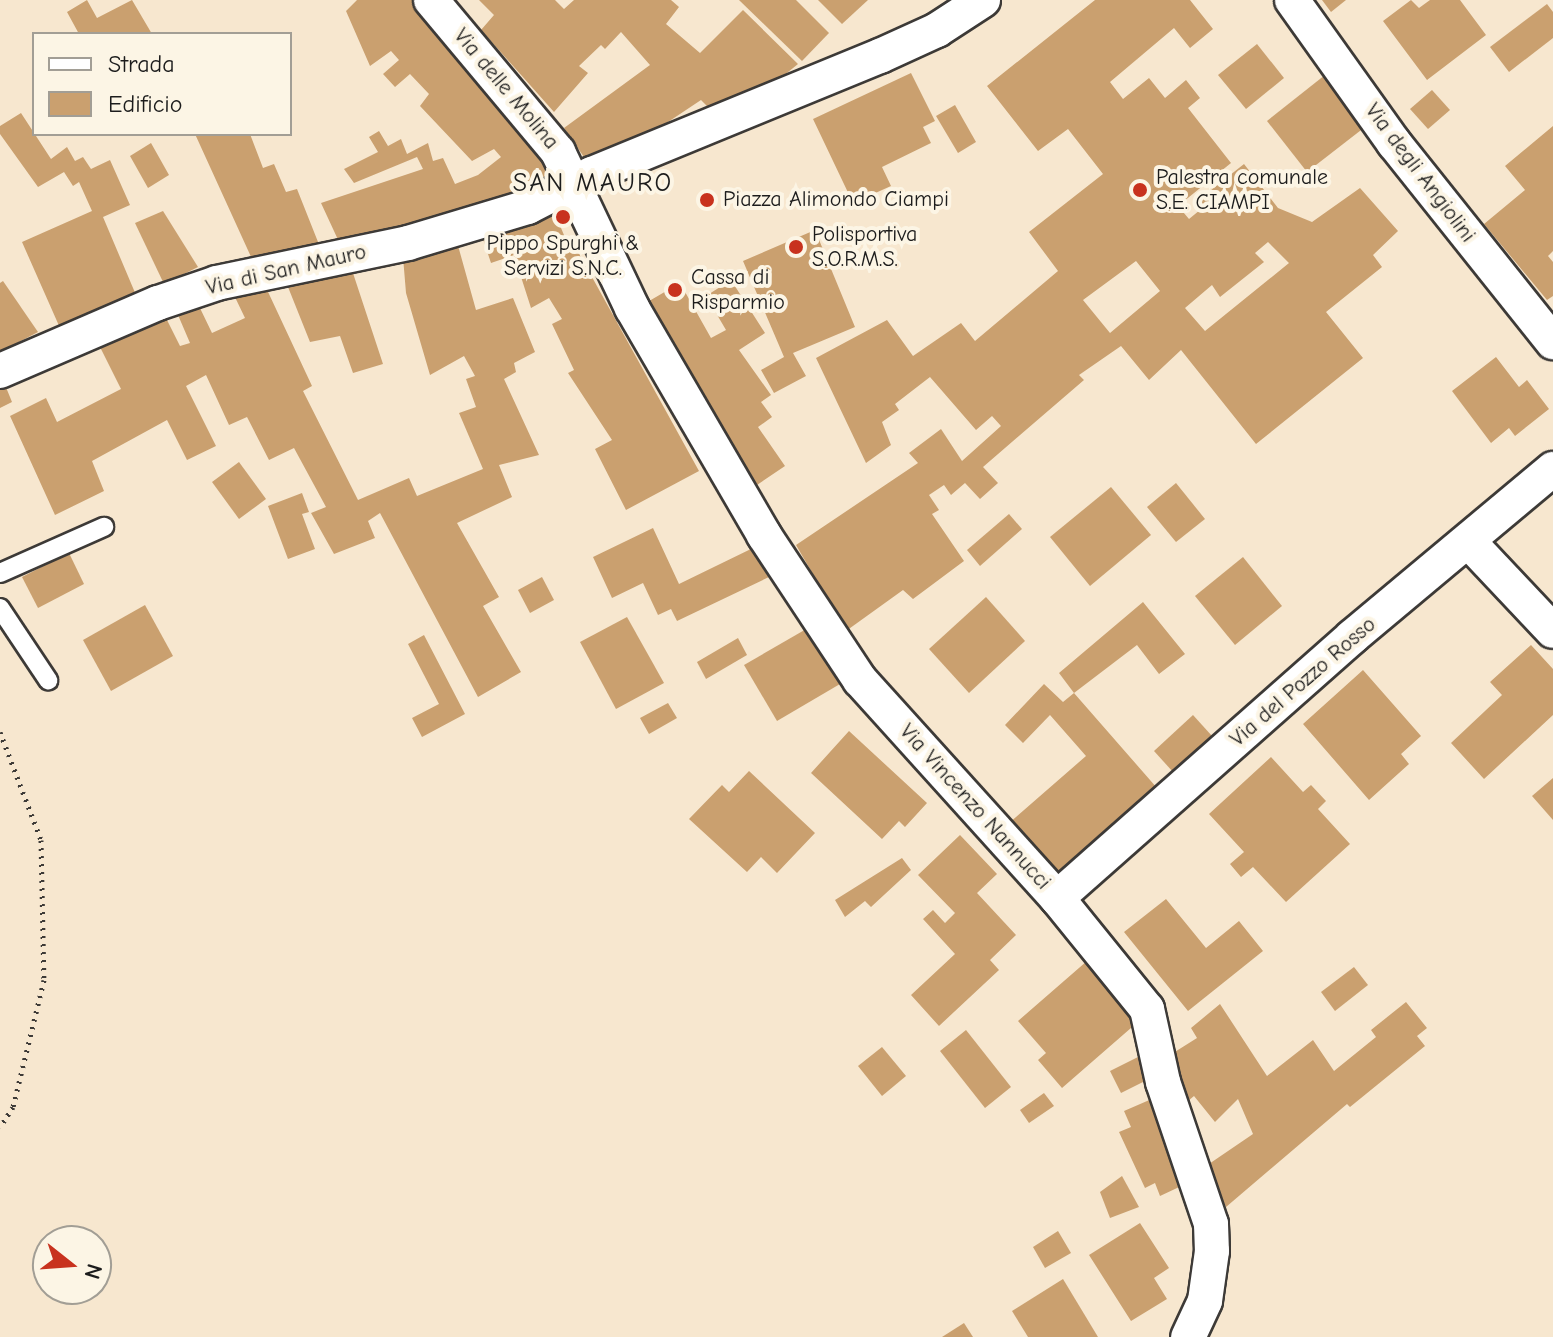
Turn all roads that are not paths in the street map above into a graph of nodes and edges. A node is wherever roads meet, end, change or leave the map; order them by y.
1 (431, 0) edge
2 (983, 0) edge
3 (1292, 0) edge
4 (575, 182) junction
5 (1553, 342) edge
6 (0, 371) edge
7 (1553, 469) edge
8 (104, 527) dead end
9 (1469, 542) junction
10 (0, 573) edge
11 (0, 608) edge
12 (1553, 631) edge
13 (48, 680) dead end
14 (1057, 898) junction
15 (1188, 1337) edge

1 - 4 street, Via delle Molina
2 - 4 street
3 - 5 street, Via degli Angiolini
4 - 6 street, Via di San Mauro
4 - 14 street, Via Vincenzo Nannucci
7 - 9 street, Via del Pozzo Rosso
8 - 10 lane
9 - 12 street
9 - 14 street, Via del Pozzo Rosso
11 - 13 lane
14 - 15 street, Via Vincenzo Nannucci

